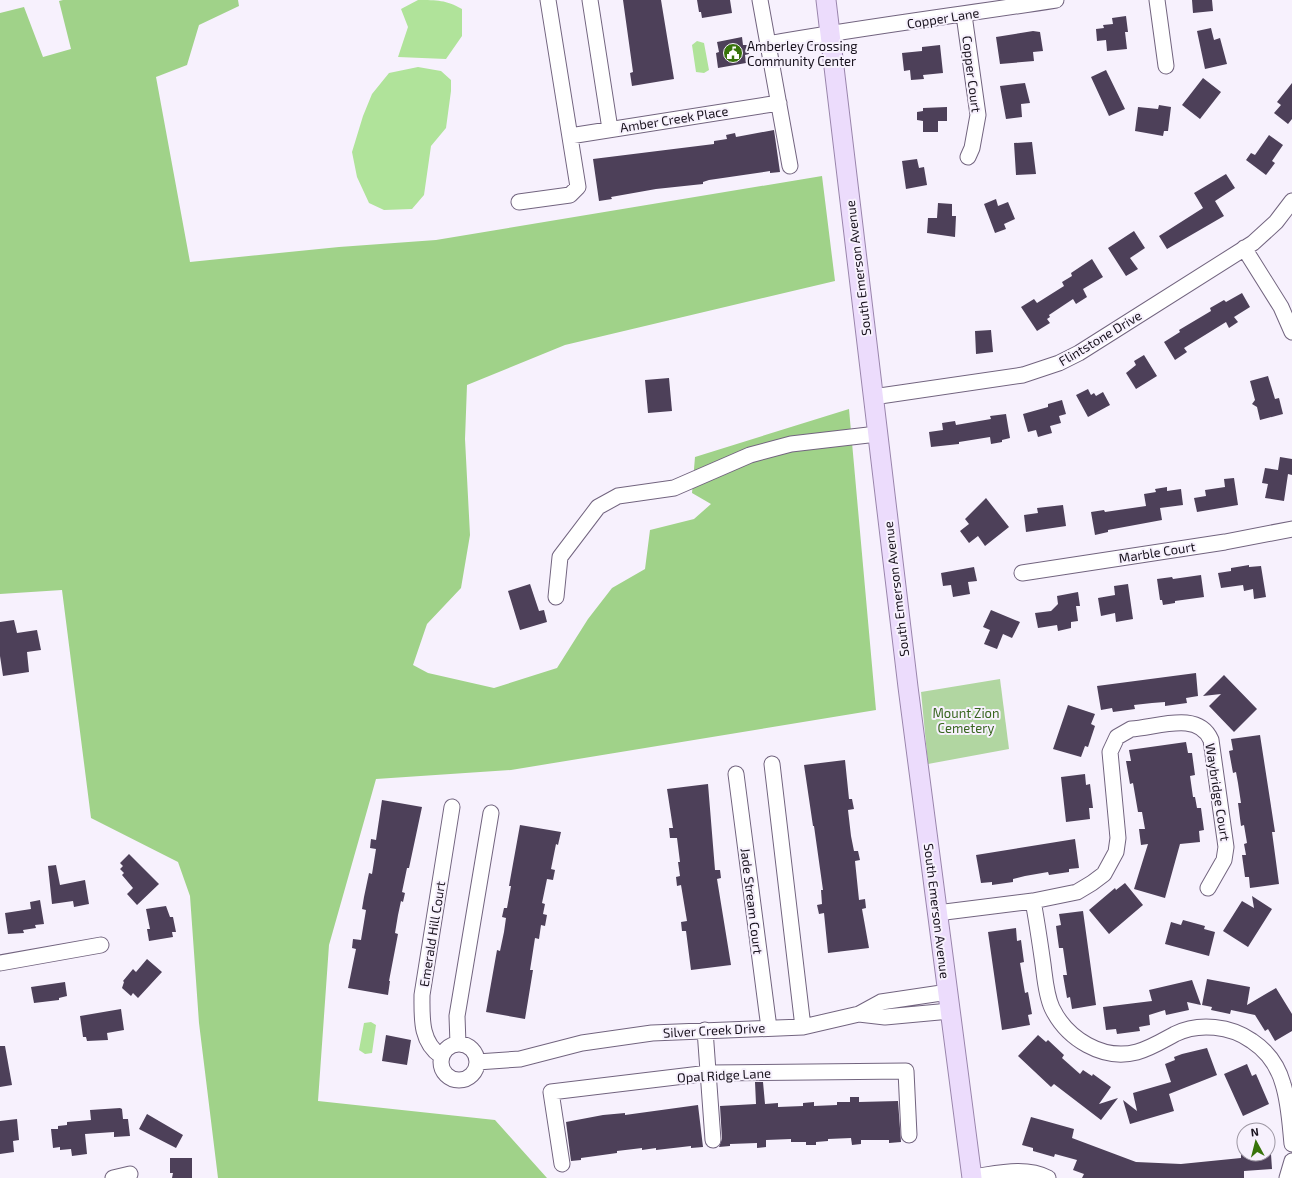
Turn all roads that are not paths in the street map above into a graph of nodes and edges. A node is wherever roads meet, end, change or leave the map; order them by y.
1 (548, 0) edge
2 (590, 0) edge
3 (760, 0) edge
4 (826, 0) edge
5 (1056, 0) edge
6 (1157, 0) edge
7 (964, 15) junction
8 (830, 33) junction
9 (768, 44) junction
10 (1166, 66) dead end
11 (779, 103) junction
12 (610, 129) junction
13 (570, 136) junction
14 (968, 157) dead end
15 (790, 166) dead end
16 (1292, 201) edge
17 (519, 202) dead end
18 (1244, 248) junction
19 (1292, 332) edge
20 (873, 398) junction
21 (877, 434) junction
22 (1292, 529) edge
23 (1022, 573) dead end
24 (556, 597) dead end
25 (772, 764) dead end
26 (736, 774) dead end
27 (452, 807) dead end
28 (490, 814) dead end
29 (1208, 888) dead end
30 (1033, 902) junction
31 (937, 913) junction
32 (101, 945) dead end
33 (0, 963) edge
34 (948, 992) junction
35 (950, 1011) junction
36 (859, 1014) junction
37 (803, 1026) junction
38 (769, 1028) junction
39 (705, 1030) junction
40 (458, 1044) junction
41 (441, 1056) junction
42 (477, 1062) junction
43 (709, 1074) junction
44 (909, 1135) dead end
45 (713, 1140) dead end
46 (1292, 1144) edge
47 (1292, 1161) edge
48 (562, 1164) dead end
49 (130, 1174) dead end
50 (113, 1178) edge
51 (972, 1178) edge
52 (1048, 1178) edge
53 (1287, 1178) edge

1 - 13 street
2 - 12 street
3 - 9 street
4 - 8 main road, South Emerson Avenue
5 - 7 street, Copper Lane
6 - 10 street
7 - 8 street, Copper Lane
7 - 14 street, Copper Court
8 - 9 street, Copper Lane
8 - 20 main road, South Emerson Avenue
9 - 11 street
11 - 12 street, Amber Creek Place
11 - 15 street
12 - 13 street, Amber Creek Place
13 - 17 street
16 - 18 street, Flintstone Drive
18 - 19 street
18 - 20 street, Flintstone Drive
20 - 21 main road, South Emerson Avenue
21 - 24 street
21 - 31 main road, South Emerson Avenue
22 - 23 street, Marble Court
25 - 37 street
26 - 38 street, Jade Stream Court
27 - 41 street, Emerald Hill Court
28 - 40 street
29 - 30 street, Waybridge Court
30 - 31 street
30 - 46 street
31 - 34 main road, South Emerson Avenue
32 - 33 street
34 - 35 main road, South Emerson Avenue
34 - 36 street, Silver Creek Drive
35 - 36 street
35 - 51 main road, South Emerson Avenue
36 - 37 street, Silver Creek Drive
37 - 38 street, Silver Creek Drive
38 - 39 street, Silver Creek Drive
39 - 42 street, Silver Creek Drive
39 - 43 street
40 - 41 street
40 - 42 street
41 - 42 street
43 - 44 street, Opal Ridge Lane
43 - 45 street
43 - 48 street, Opal Ridge Lane
47 - 53 street
49 - 50 street
51 - 52 street

